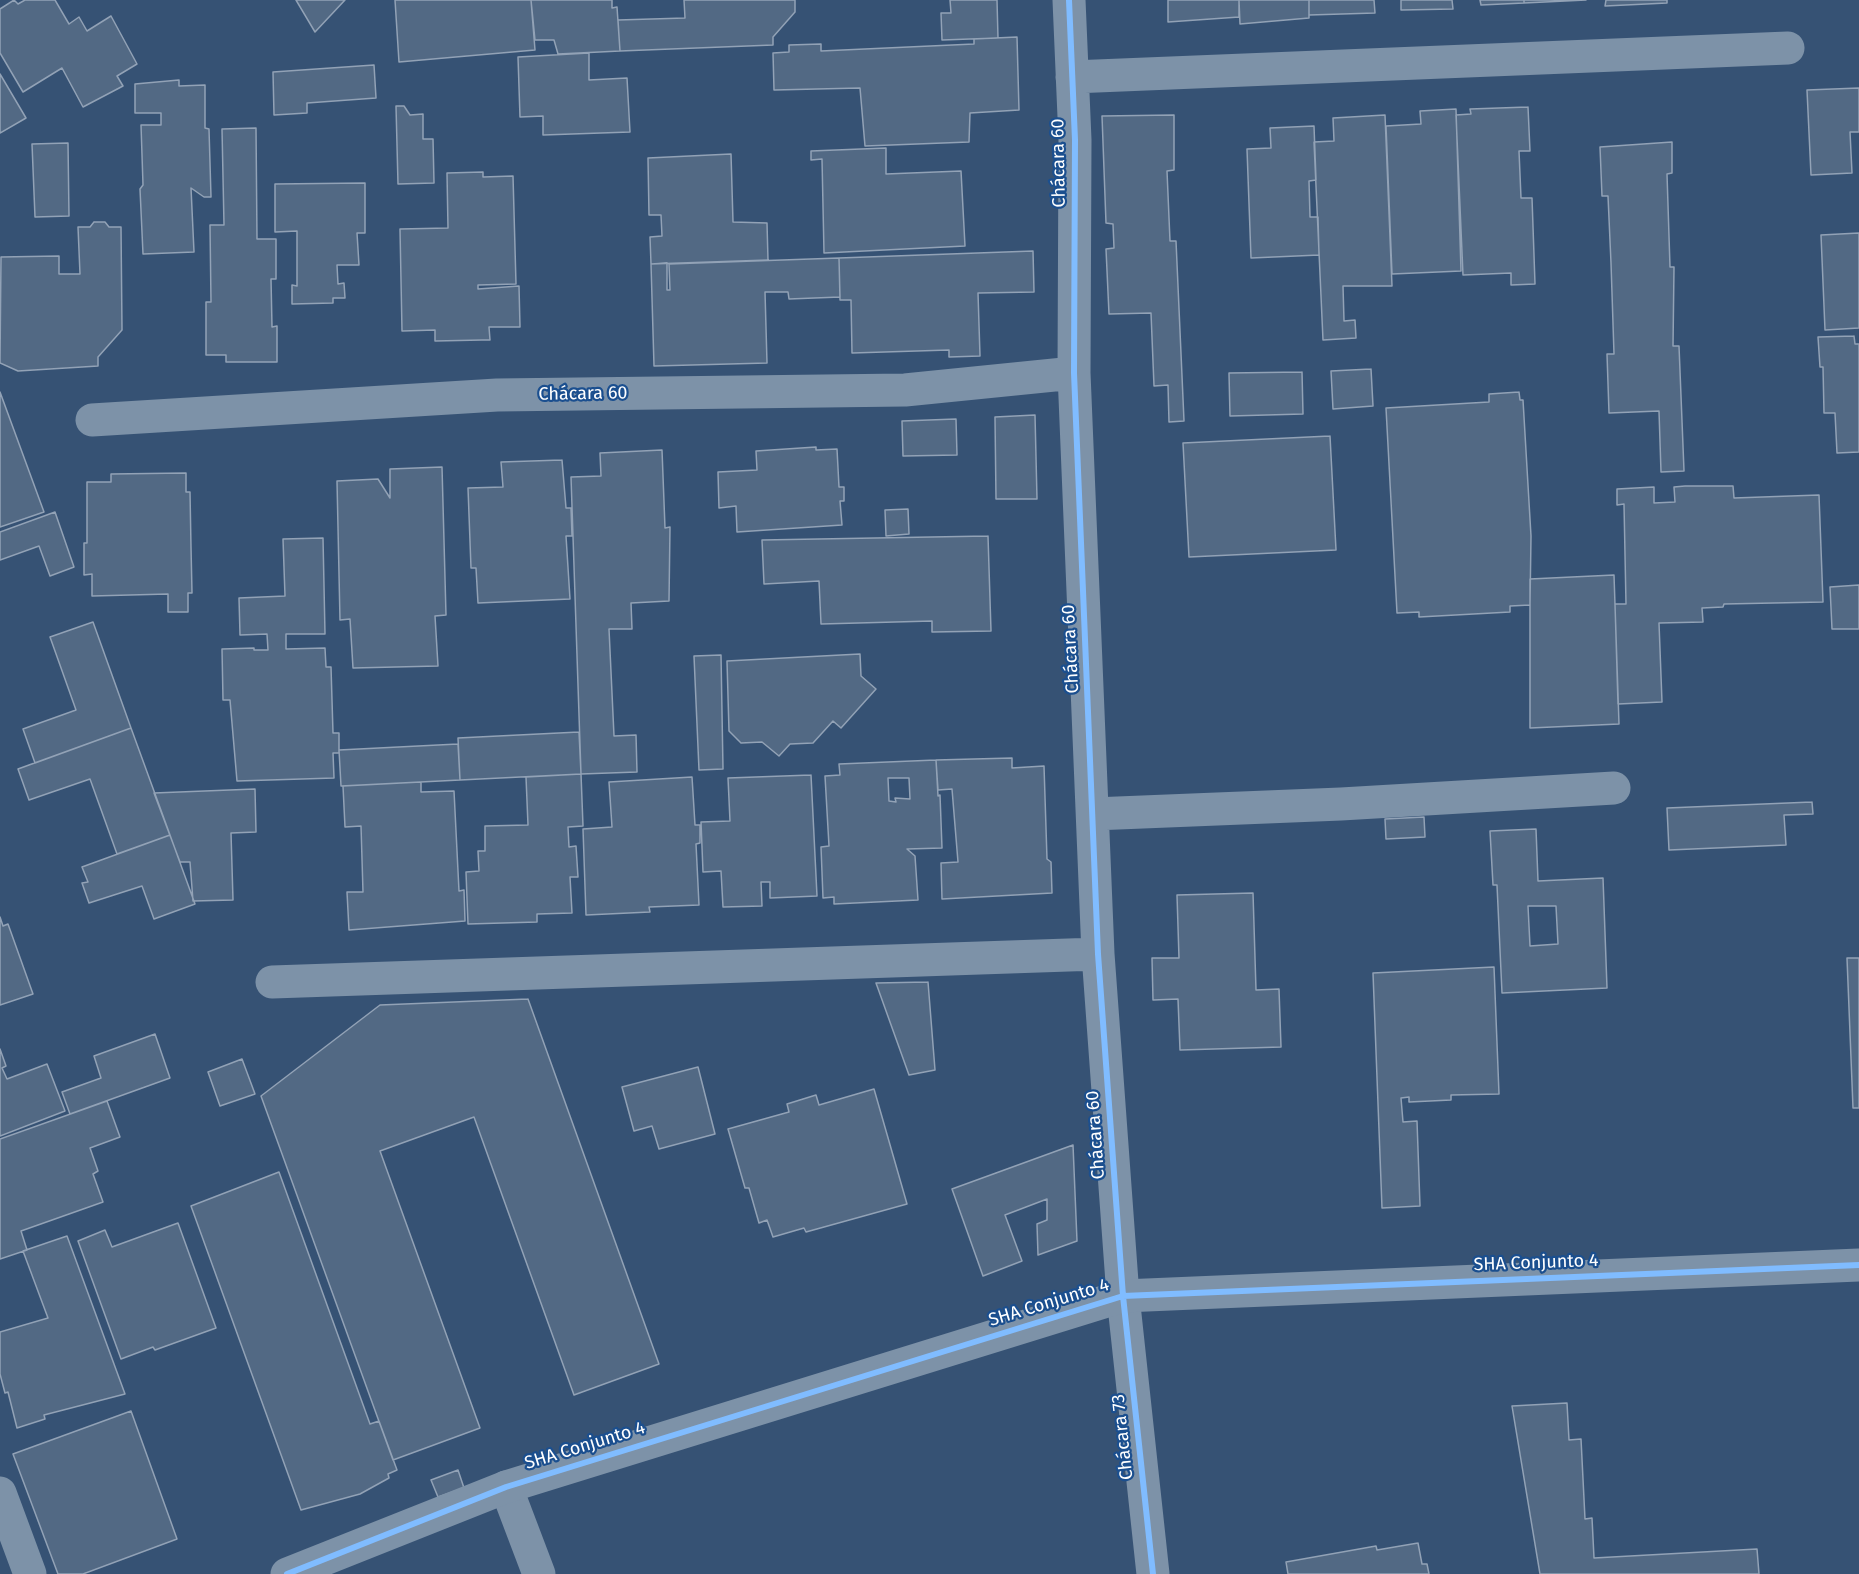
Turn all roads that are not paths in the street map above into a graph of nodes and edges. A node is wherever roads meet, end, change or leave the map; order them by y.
1 (1069, 0) edge
2 (1788, 48) dead end
3 (1072, 77) junction
4 (1074, 373) junction
5 (92, 420) dead end
6 (1614, 788) dead end
7 (1093, 814) junction
8 (1098, 954) junction
9 (272, 982) dead end
10 (1859, 1265) edge
11 (1123, 1296) junction
12 (506, 1487) junction
13 (0, 1493) edge
14 (30, 1574) edge
15 (287, 1574) edge
16 (539, 1574) edge
17 (1153, 1574) edge

1 - 3 street, Chácara 60
2 - 3 street
3 - 4 street, Chácara 60
4 - 5 street, Chácara 60
4 - 7 street, Chácara 60
6 - 7 street
7 - 8 street, Chácara 60
8 - 9 street
8 - 11 street, Chácara 60
10 - 11 street, SHA Conjunto 4
11 - 12 street, SHA Conjunto 4
11 - 17 street, Chácara 73
12 - 15 street, SHA Conjunto 4
12 - 16 street
13 - 14 street

